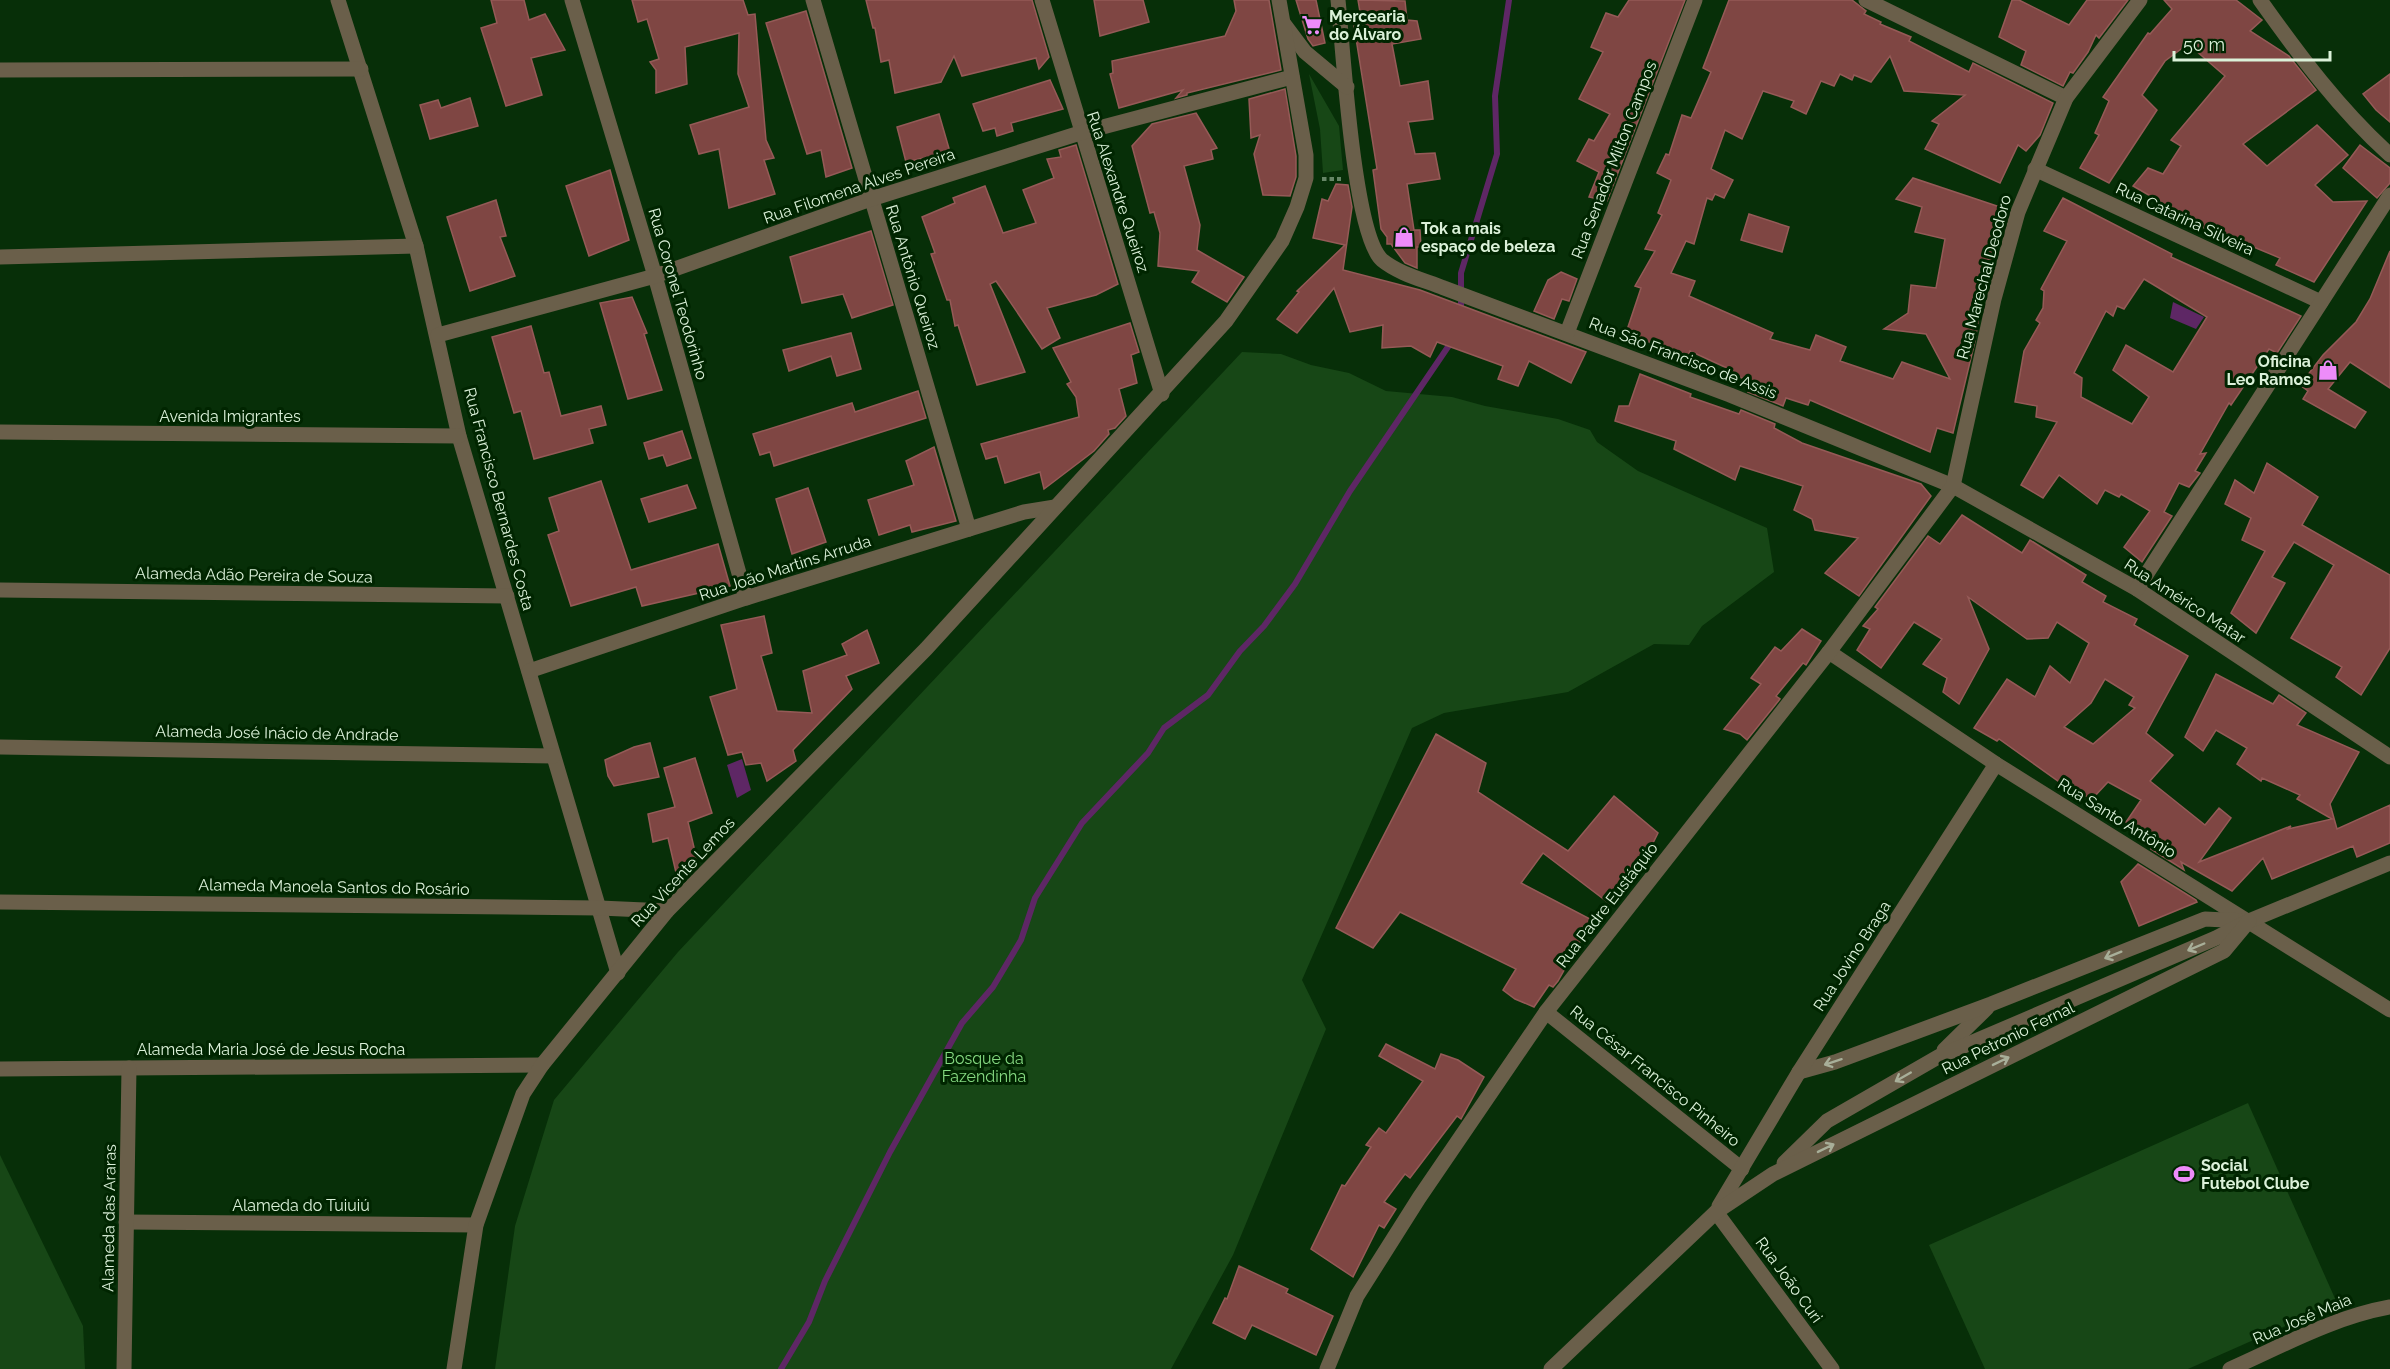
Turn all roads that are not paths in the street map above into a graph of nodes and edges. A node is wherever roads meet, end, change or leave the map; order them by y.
1 (338, 0) edge
2 (572, 0) edge
3 (813, 0) edge
4 (1042, 0) edge
5 (1279, 0) edge
6 (1338, 0) edge
7 (1695, 0) edge
8 (1866, 0) edge
9 (2140, 0) edge
10 (2260, 0) edge
11 (1282, 22) junction
12 (361, 69) junction
13 (0, 70) edge
14 (1292, 77) junction
15 (1347, 87) junction
16 (2066, 98) junction
17 (1080, 133) junction
18 (2390, 155) edge
19 (2035, 169) junction
20 (2390, 195) edge
21 (871, 199) junction
22 (416, 246) junction
23 (0, 257) edge
24 (655, 276) junction
25 (2321, 302) junction
26 (1567, 333) junction
27 (438, 334) junction
28 (1162, 394) junction
29 (0, 432) edge
30 (459, 436) junction
31 (1953, 486) junction
32 (1055, 507) junction
33 (969, 529) junction
34 (2137, 589) junction
35 (0, 591) edge
36 (507, 596) junction
37 (746, 598) junction
38 (1829, 652) junction
39 (529, 671) junction
40 (0, 747) edge
41 (553, 756) junction
42 (2390, 757) edge
43 (1996, 764) junction
44 (2390, 863) edge
45 (0, 902) edge
46 (600, 908) junction
47 (668, 911) junction
48 (2249, 921) junction
49 (618, 973) junction
50 (1991, 1004) junction
51 (2390, 1010) edge
52 (1546, 1012) junction
53 (1938, 1057) junction
54 (542, 1065) junction
55 (129, 1068) junction
56 (0, 1069) edge
57 (1799, 1072) junction
58 (1742, 1169) junction
59 (1773, 1174) junction
60 (1716, 1212) junction
61 (126, 1222) junction
62 (476, 1225) junction
63 (2390, 1307) edge
64 (124, 1369) edge
65 (454, 1369) edge
66 (1327, 1369) edge
67 (1551, 1369) edge
68 (1832, 1369) edge
69 (2230, 1369) edge

1 - 12 street, Rua Francisco Bernardes Costa
2 - 24 street, Rua Coronel Teodorinho
3 - 21 street, Rua Antônio Queiroz
4 - 17 street, Rua Alexandre Queiroz
5 - 11 street, Rua Vicente Lemos
6 - 15 street, Rua São Francisco de Assis
7 - 26 street, Rua Senador Milton Campos
8 - 16 street
9 - 16 street, Rua Marechal Deodoro
10 - 18 street
11 - 14 street, Rua Vicente Lemos
11 - 15 street
12 - 13 street
12 - 22 street, Rua Francisco Bernardes Costa
14 - 17 street, Rua Filomena Alves Pereira
14 - 28 street, Rua Vicente Lemos
15 - 26 street, Rua São Francisco de Assis
16 - 19 street, Rua Marechal Deodoro
17 - 21 street, Rua Filomena Alves Pereira
17 - 28 street, Rua Alexandre Queiroz
19 - 25 street, Rua Catarina Silveira
19 - 31 street, Rua Marechal Deodoro
20 - 25 street
21 - 24 street, Rua Filomena Alves Pereira
21 - 33 street, Rua Antônio Queiroz
22 - 23 street
22 - 27 street, Rua Francisco Bernardes Costa
24 - 27 street, Rua Filomena Alves Pereira
24 - 37 street, Rua Coronel Teodorinho
25 - 34 street
26 - 31 street, Rua São Francisco de Assis
27 - 30 street, Rua Francisco Bernardes Costa
28 - 32 street, Rua Vicente Lemos
29 - 30 street, Avenida Imigrantes
30 - 36 street, Rua Francisco Bernardes Costa
31 - 34 street, Rua Américo Matar
31 - 38 street, Rua Padre Eustáquio
32 - 33 street, Rua João Martins Arruda
32 - 47 street, Rua Vicente Lemos
33 - 37 street, Rua João Martins Arruda
34 - 42 street, Rua Américo Matar
35 - 36 street, Alameda Adão Pereira de Souza
36 - 39 street, Rua Francisco Bernardes Costa
37 - 39 street, Rua João Martins Arruda
38 - 43 street, Rua Santo Antônio
38 - 52 street, Rua Padre Eustáquio
39 - 41 street, Rua Francisco Bernardes Costa
40 - 41 street, Alameda José Inácio de Andrade
41 - 46 street, Rua Francisco Bernardes Costa
43 - 48 street, Rua Santo Antônio
43 - 57 street, Rua Jovino Braga
44 - 48 street, Rua Petronio Fernal
45 - 46 street, Alameda Manoela Santos do Rosário
46 - 47 street, Alameda Manoela Santos do Rosário
46 - 49 street, Rua Francisco Bernardes Costa
47 - 49 street, Rua Vicente Lemos
48 -> 50 street, Rua Petronio Fernal
48 - 51 street, Rua Santo Antônio
48 -> 53 street, Rua Petronio Fernal
59 -> 48 street, Rua Petronio Fernal
49 - 54 street, Rua Vicente Lemos
50 - 53 street, Rua Petronio Fernal
50 -> 57 street, Rua Petronio Fernal
52 - 58 street, Rua César Francisco Pinheiro
52 - 66 street, Rua Padre Eustáquio
53 -> 59 street, Rua Petronio Fernal
54 - 55 street, Alameda Maria José de Jesus Rocha
54 - 62 street, Rua Vicente Lemos
55 - 56 street, Alameda Maria José de Jesus Rocha
55 - 61 street, Alameda das Araras
57 - 58 street, Rua Jovino Braga
58 - 60 street, Rua Petronio Fernal
59 - 60 street, Rua Petronio Fernal
60 - 67 street, Rua Petronio Fernal
60 - 68 street, Rua João Curi
61 - 62 street, Alameda do Tuiuiú
61 - 64 street, Alameda das Araras
62 - 65 street, Rua Vicente Lemos
63 - 69 street, Rua José Maia

